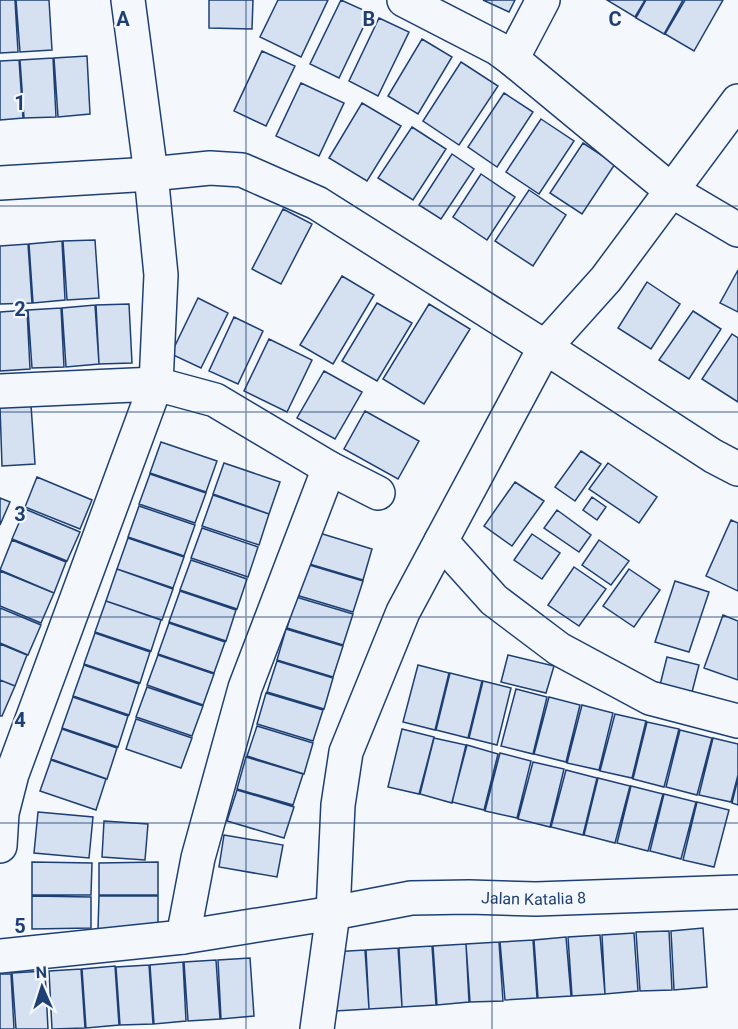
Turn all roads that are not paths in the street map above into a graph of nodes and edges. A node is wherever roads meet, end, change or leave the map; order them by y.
1 (129, 0) edge
2 (404, 0) edge
3 (543, 0) edge
4 (512, 59) junction
5 (738, 101) edge
6 (151, 174) junction
7 (0, 183) edge
8 (672, 191) junction
9 (738, 230) edge
10 (545, 347) junction
11 (156, 384) junction
12 (0, 391) edge
13 (329, 468) junction
14 (738, 469) edge
15 (378, 493) dead end
16 (441, 540) junction
17 (738, 721) edge
18 (1, 813) edge
19 (0, 846) edge
20 (738, 892) edge
21 (333, 913) junction
22 (183, 937) junction
23 (0, 956) edge
24 (317, 1029) edge

1 - 6 street
2 - 4 street
3 - 4 street
4 - 8 street
5 - 8 street
6 - 7 street
6 - 10 street
6 - 11 street
8 - 9 street
8 - 10 street
10 - 14 street
10 - 16 street
11 - 12 street
11 - 13 street
11 - 18 street
13 - 15 street
13 - 22 street
16 - 17 street
16 - 21 street
18 - 19 street
20 - 21 street, Jalan Katalia 8
21 - 22 street, Jalan Katalia 8
21 - 24 street
22 - 23 street, Jalan Katalia 8

